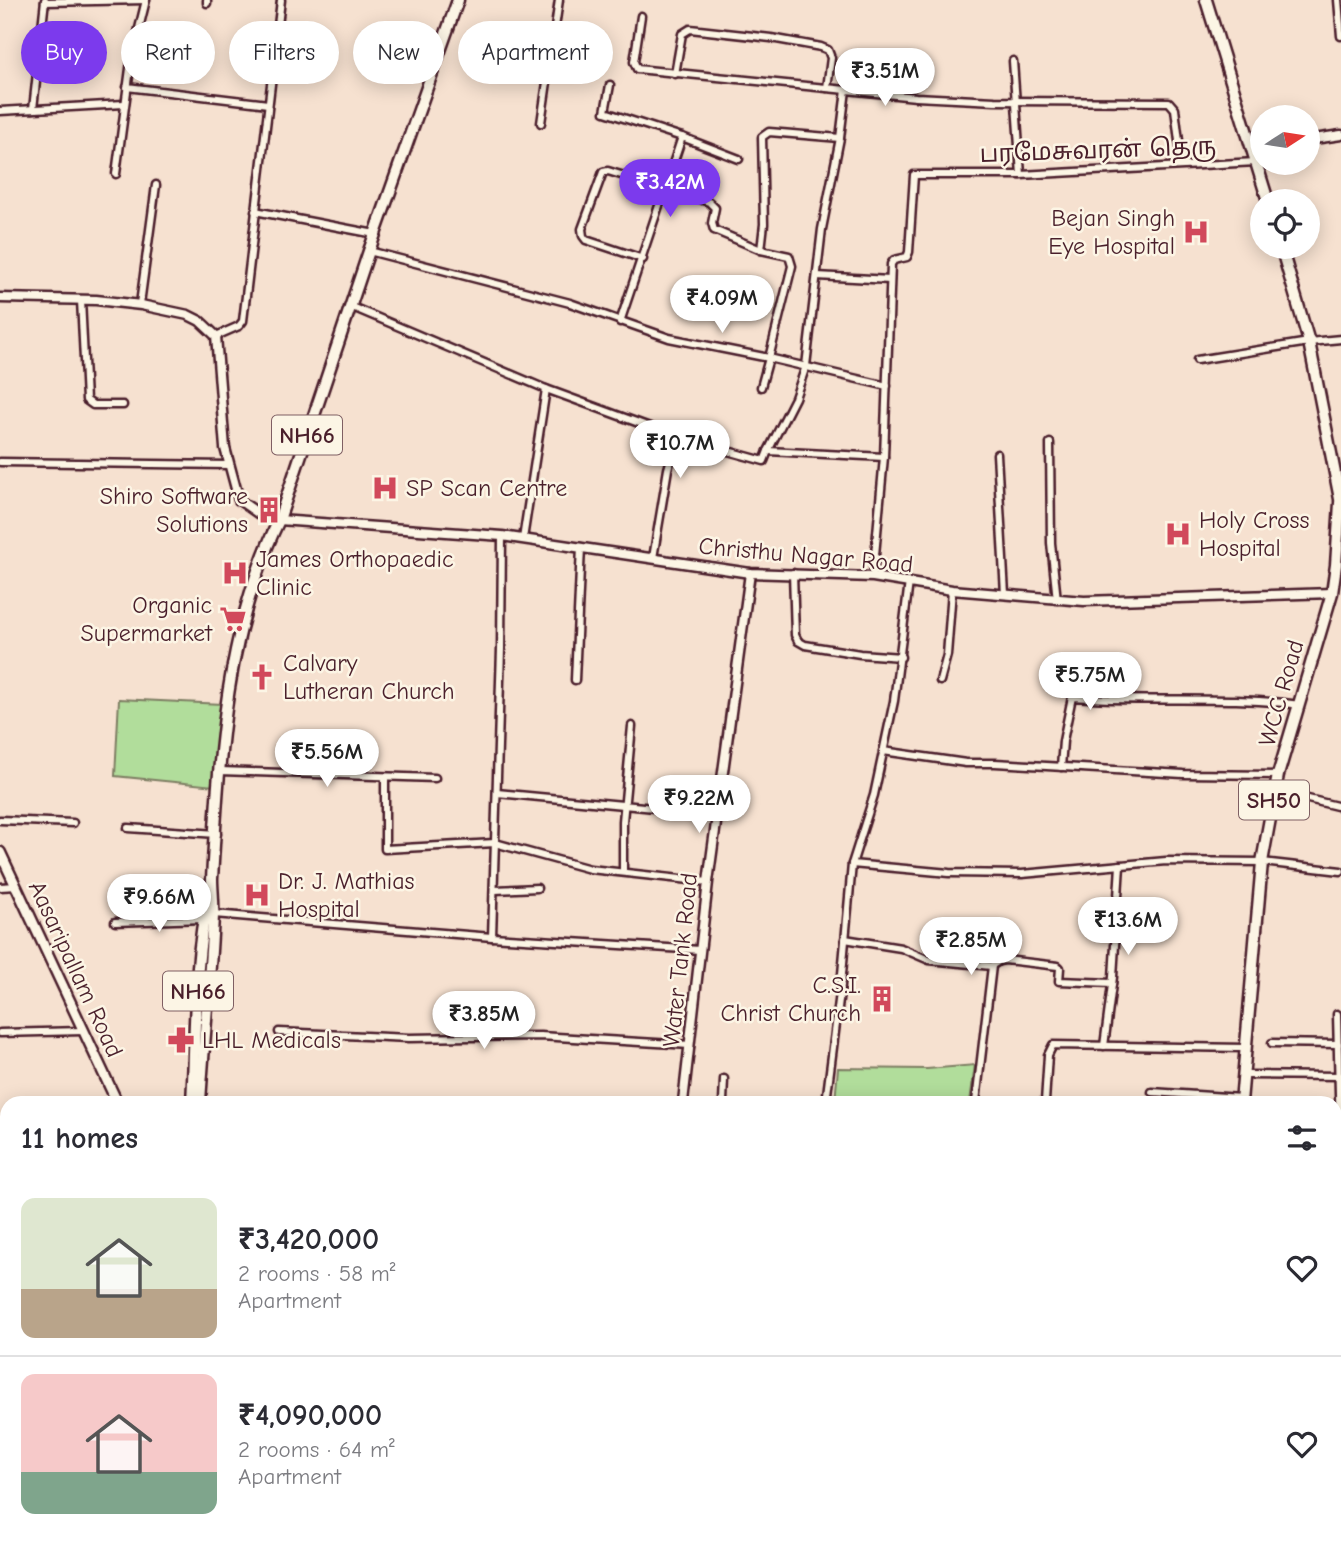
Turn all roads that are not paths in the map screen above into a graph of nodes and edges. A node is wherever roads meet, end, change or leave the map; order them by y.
1 (146, 0) edge
2 (281, 0) edge
3 (458, 0) edge
4 (559, 0) edge
5 (1206, 0) edge
6 (1338, 0) edge
7 (45, 1) edge
8 (641, 16) dead end
9 (1341, 36) edge
10 (1013, 61) dead end
11 (676, 74) junction
12 (610, 85) dead end
13 (127, 87) junction
14 (827, 88) junction
15 (846, 90) junction
16 (1015, 102) junction
17 (124, 104) junction
18 (268, 104) junction
19 (33, 109) junction
20 (0, 111) edge
21 (541, 123) dead end
22 (1250, 126) edge
23 (1341, 135) edge
24 (682, 137) junction
25 (840, 138) junction
26 (1320, 138) edge
27 (739, 159) dead end
28 (1250, 163) edge
29 (1182, 165) junction
30 (116, 174) dead end
31 (1021, 175) junction
32 (156, 185) dead end
33 (666, 190) junction
34 (256, 211) junction
35 (375, 234) junction
36 (761, 250) junction
37 (369, 251) junction
38 (643, 259) junction
39 (1285, 259) edge
40 (817, 276) junction
41 (890, 280) junction
42 (0, 298) edge
43 (81, 300) junction
44 (140, 304) junction
45 (350, 306) junction
46 (620, 322) junction
47 (216, 336) junction
48 (1341, 339) edge
49 (1309, 342) junction
50 (769, 358) junction
51 (1197, 360) dead end
52 (806, 366) junction
53 (887, 386) junction
54 (761, 387) dead end
55 (546, 389) junction
56 (123, 405) dead end
57 (677, 437) junction
58 (1050, 443) dead end
59 (768, 451) junction
60 (997, 454) dead end
61 (884, 457) junction
62 (0, 462) edge
63 (229, 465) junction
64 (1341, 504) edge
65 (279, 520) junction
66 (502, 536) junction
67 (523, 539) junction
68 (581, 547) junction
69 (653, 558) junction
70 (750, 573) junction
71 (793, 573) junction
72 (1338, 574) edge
73 (873, 578) junction
74 (909, 582) junction
75 (952, 590) junction
76 (1332, 593) junction
77 (1005, 594) junction
78 (1056, 600) junction
79 (901, 657) junction
80 (575, 680) dead end
81 (940, 681) dead end
82 (1300, 705) junction
83 (632, 726) dead end
84 (883, 751) junction
85 (1061, 767) junction
86 (220, 771) junction
87 (1279, 775) junction
88 (384, 777) junction
89 (435, 778) dead end
90 (1276, 791) junction
91 (497, 793) junction
92 (625, 805) junction
93 (1341, 807) edge
94 (717, 814) junction
95 (0, 820) edge
96 (73, 823) dead end
97 (128, 828) dead end
98 (217, 834) junction
99 (495, 842) junction
100 (0, 852) edge
101 (1262, 862) junction
102 (852, 864) junction
103 (1120, 865) junction
104 (1341, 870) edge
105 (623, 872) junction
106 (212, 881) junction
107 (708, 881) junction
108 (17, 886) junction
109 (0, 887) edge
110 (537, 888) dead end
111 (495, 890) junction
112 (214, 914) junction
113 (203, 919) junction
114 (115, 922) dead end
115 (492, 937) junction
116 (845, 939) junction
117 (700, 950) junction
118 (992, 966) junction
119 (1112, 983) junction
120 (1337, 1014) dead end
121 (83, 1031) junction
122 (279, 1032) dead end
123 (0, 1033) edge
124 (1272, 1043) dead end
125 (1338, 1044) junction
126 (690, 1045) junction
127 (1104, 1046) junction
128 (1246, 1048) junction
129 (1244, 1075) junction
130 (1340, 1076) edge
131 (724, 1079) dead end
132 (1152, 1092) dead end
133 (114, 1096) edge
134 (192, 1096) edge
135 (200, 1096) edge
136 (684, 1096) edge
137 (723, 1096) edge
138 (827, 1096) edge
139 (977, 1096) edge
140 (1046, 1096) edge
141 (1196, 1096) edge
142 (1241, 1096) edge
143 (1340, 1096) edge

1 - 7 street
1 - 13 street
2 - 18 street
3 - 35 main road, NH66
4 - 21 street
5 - 22 main road
6 - 9 street
7 - 19 street
8 - 11 street
10 - 16 street
11 - 14 street
11 - 14 street
12 - 24 street
13 - 17 street
13 - 18 street
14 - 15 street
15 - 16 street
15 - 25 street
16 - 29 street
16 - 31 street
17 - 19 street
17 - 30 street
18 - 34 street
19 - 20 street
23 - 26 street
24 - 27 street
24 - 33 street
25 - 36 street
25 - 40 street
28 - 29 street, பரமேசுவரன் தெரு
29 - 31 street, பரமேசுவரன் தெரு
31 - 41 street, பரமேசுவரன் தெரு
32 - 44 street
33 - 36 street
33 - 38 street
33 - 38 street
34 - 35 street
34 - 47 street
35 - 37 main road, NH66
36 - 50 street
37 - 45 main road, NH66
37 - 46 street
38 - 46 street
39 - 49 main road, WCC Road
40 - 41 street
40 - 52 street
41 - 53 street
42 - 43 street
43 - 44 street
43 - 56 street
44 - 47 street
45 - 55 street
45 - 65 main road, NH66
46 - 50 street
47 - 63 street, Christhu Nagar Road
48 - 49 street
49 - 51 street
49 - 64 main road, WCC Road
50 - 52 street
50 - 54 street
52 - 53 street
52 - 59 street
53 - 61 street
55 - 57 street
55 - 67 street
57 - 59 street
57 - 69 street
58 - 78 street
59 - 61 street
60 - 77 street
61 - 73 street
62 - 63 street
63 - 65 street, Christhu Nagar Road
64 - 72 main road, WCC Road / SH50
65 - 66 street, Christhu Nagar Road
65 - 86 main road, NH66
66 - 67 street, Christhu Nagar Road
66 - 91 street
67 - 68 street, Christhu Nagar Road
68 - 69 street, Christhu Nagar Road
68 - 80 street
69 - 70 street, Christhu Nagar Road
70 - 71 street, Christhu Nagar Road
70 - 94 street, Water Tank Road
71 - 73 street, Christhu Nagar Road
71 - 79 street
72 - 76 main road, WCC Road / SH50
73 - 74 street, Christhu Nagar Road
74 - 75 street, Christhu Nagar Road
74 - 79 street
75 - 77 street, Christhu Nagar Road
75 - 81 street
76 - 78 street, Christhu Nagar Road
76 - 82 main road, WCC Road / SH50
77 - 78 street, Christhu Nagar Road
79 - 84 street
82 - 85 street
82 - 87 main road, WCC Road / SH50
83 - 92 street
84 - 85 street
84 - 102 street
85 - 87 street
86 - 88 street
86 - 98 main road, NH66
87 - 90 main road, WCC Road / SH50
88 - 89 street
88 - 99 street
90 - 93 street
90 - 101 main road, WCC Road / SH50
91 - 92 street
91 - 99 street
92 - 94 street
92 - 105 street
94 - 107 street, Water Tank Road
95 - 96 street
97 - 98 street
98 - 106 main road, NH66
99 - 105 street
99 - 111 street
100 - 108 main road, Aasaripallam Road
101 - 103 street
101 - 104 street
101 - 128 main road, WCC Road / SH50
102 - 103 street
102 - 116 street
103 - 119 street
105 - 107 street
106 - 112 main road, NH66
106 - 113 main road, NH66
107 - 117 street, Water Tank Road
108 - 109 street
108 - 121 main road, Aasaripallam Road
110 - 111 street
111 - 115 street
112 - 115 street
112 - 135 main road, NH66
113 - 114 street
113 - 134 main road, NH66
115 - 117 street
116 - 118 street
116 - 138 street
117 - 126 street, Water Tank Road
118 - 119 street
118 - 139 street
119 - 127 street
120 - 125 street
121 - 123 street
121 - 133 main road, Aasaripallam Road
122 - 126 street
124 - 125 street
125 - 130 street
126 - 136 street, Water Tank Road
127 - 128 street
127 - 140 street
128 - 129 main road, WCC Road / SH50
129 - 130 street
129 - 142 main road, WCC Road / SH50
130 - 143 street
131 - 137 street
132 - 141 street

